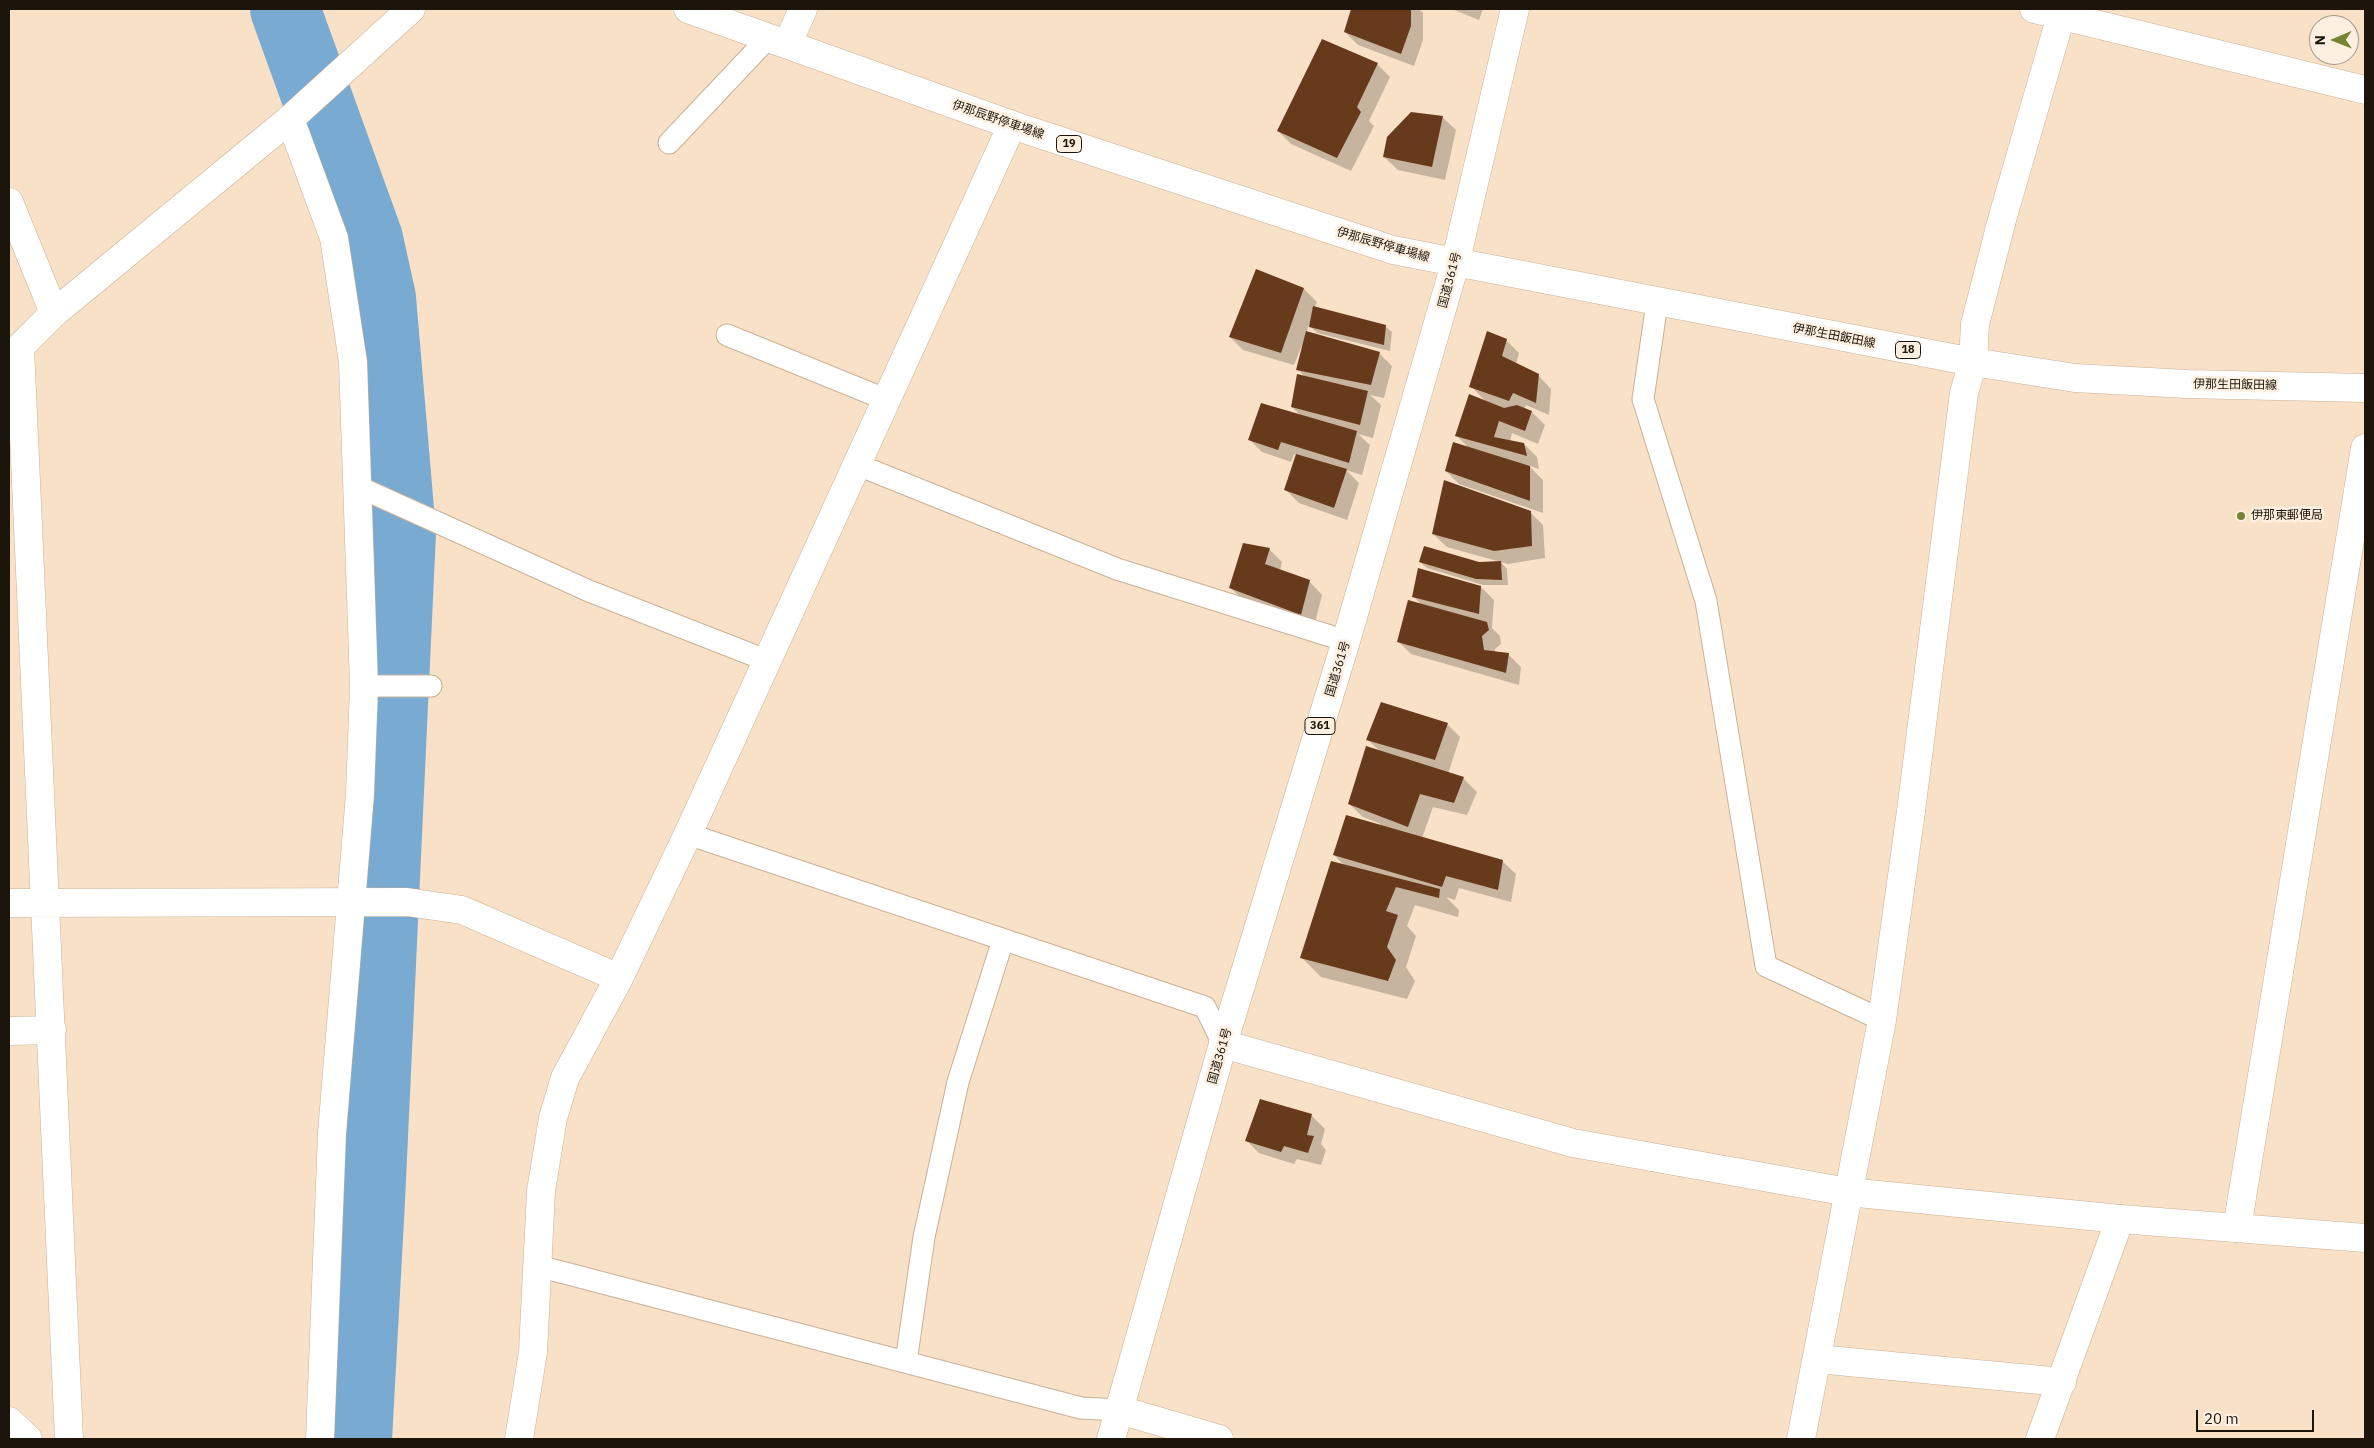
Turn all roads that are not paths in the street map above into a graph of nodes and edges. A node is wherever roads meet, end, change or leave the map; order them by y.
1 (411, 9) edge
2 (688, 9) edge
3 (803, 9) edge
4 (1515, 9) edge
5 (2034, 9) edge
6 (2063, 12) edge
7 (778, 40) junction
8 (2365, 90) edge
9 (297, 113) junction
10 (1012, 125) junction
11 (669, 143) dead end
12 (9, 202) edge
13 (1455, 264) junction
14 (1657, 303) junction
15 (54, 313) junction
16 (727, 335) dead end
17 (14, 353) edge
18 (1973, 362) junction
19 (2365, 388) edge
20 (887, 400) junction
21 (2365, 448) edge
22 (858, 465) junction
23 (359, 487) junction
24 (1346, 641) junction
25 (768, 661) junction
26 (364, 686) junction
27 (431, 686) dead end
28 (688, 834) junction
29 (350, 901) junction
30 (46, 902) junction
31 (9, 903) edge
32 (1002, 940) junction
33 (619, 978) junction
34 (1882, 1020) junction
35 (52, 1030) junction
36 (9, 1031) edge
37 (1223, 1044) junction
38 (1848, 1192) junction
39 (2120, 1219) junction
40 (2237, 1228) junction
41 (2365, 1238) edge
42 (538, 1266) junction
43 (1817, 1359) junction
44 (906, 1362) junction
45 (2062, 1382) junction
46 (1120, 1410) junction
47 (9, 1421) edge
48 (28, 1439) edge
49 (69, 1439) edge
50 (320, 1439) edge
51 (519, 1439) edge
52 (1111, 1439) edge
53 (1219, 1439) edge
54 (1801, 1439) edge
55 (2040, 1439) edge

1 - 9 main road
2 - 7 main road, 伊那辰野停車場線 / 19
3 - 7 main road
4 - 13 main road, 国道361号 / 361
5 - 6 main road
6 - 8 main road
6 - 18 main road
7 - 10 main road, 伊那辰野停車場線 / 19
7 - 11 lane
9 - 15 main road
9 - 23 main road
10 - 13 main road, 伊那辰野停車場線 / 19
10 - 20 main road
12 - 15 main road
13 - 14 main road, 伊那生田飯田線 / 18
13 - 24 main road, 国道361号 / 361
14 - 18 main road, 伊那生田飯田線 / 18
14 - 34 lane
15 - 17 main road
16 - 20 lane
17 - 30 main road
18 - 19 main road, 伊那生田飯田線 / 18
18 - 34 main road
20 - 22 main road
21 - 40 main road
22 - 24 lane
22 - 25 main road
23 - 25 lane
23 - 26 main road
24 - 37 main road, 国道361号 / 361
25 - 28 main road
26 - 27 lane
26 - 29 main road
28 - 32 lane
28 - 33 main road
29 - 30 main road
29 - 33 main road
29 - 50 main road
30 - 31 main road
30 - 35 main road
32 - 37 lane
32 - 44 lane
33 - 42 main road
34 - 38 main road
35 - 36 main road
35 - 49 main road
37 - 38 main road
37 - 46 main road, 国道361号 / 361
38 - 39 main road
38 - 43 main road
39 - 40 main road
39 - 45 main road
40 - 41 main road
42 - 44 lane
42 - 51 main road
43 - 45 main road
43 - 54 main road
44 - 46 lane
45 - 55 main road
46 - 52 main road, 国道361号 / 361
46 - 53 main road
47 - 48 main road

